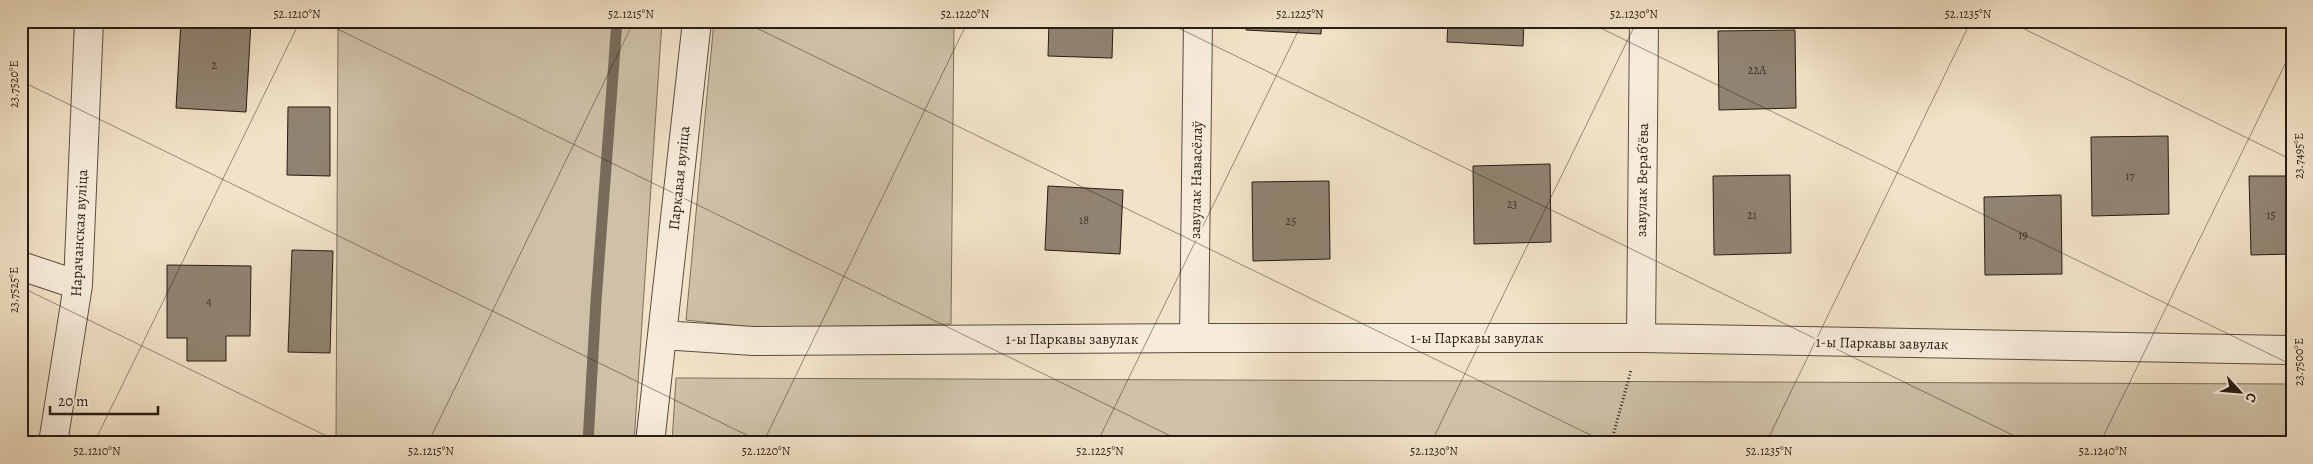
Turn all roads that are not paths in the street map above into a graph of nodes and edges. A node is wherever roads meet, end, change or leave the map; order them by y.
1 (89, 21) edge
2 (697, 21) edge
3 (1198, 21) edge
4 (1644, 21) edge
5 (21, 266) edge
6 (78, 285) junction
7 (662, 334) junction
8 (1194, 338) junction
9 (1641, 338) junction
10 (2292, 350) edge
11 (53, 443) edge
12 (650, 443) edge

1 - 6 street, Нарачанская вуліца
2 - 7 street, Паркавая вуліца
3 - 8 street, завулак Навасёлаў
4 - 9 street, завулак Верабʼёва
5 - 6 street
6 - 11 street, Нарачанская вуліца
7 - 8 street, 1-ы Паркавы завулак
7 - 12 street, Паркавая вуліца
8 - 9 street, 1-ы Паркавы завулак
9 - 10 street, 1-ы Паркавы завулак

